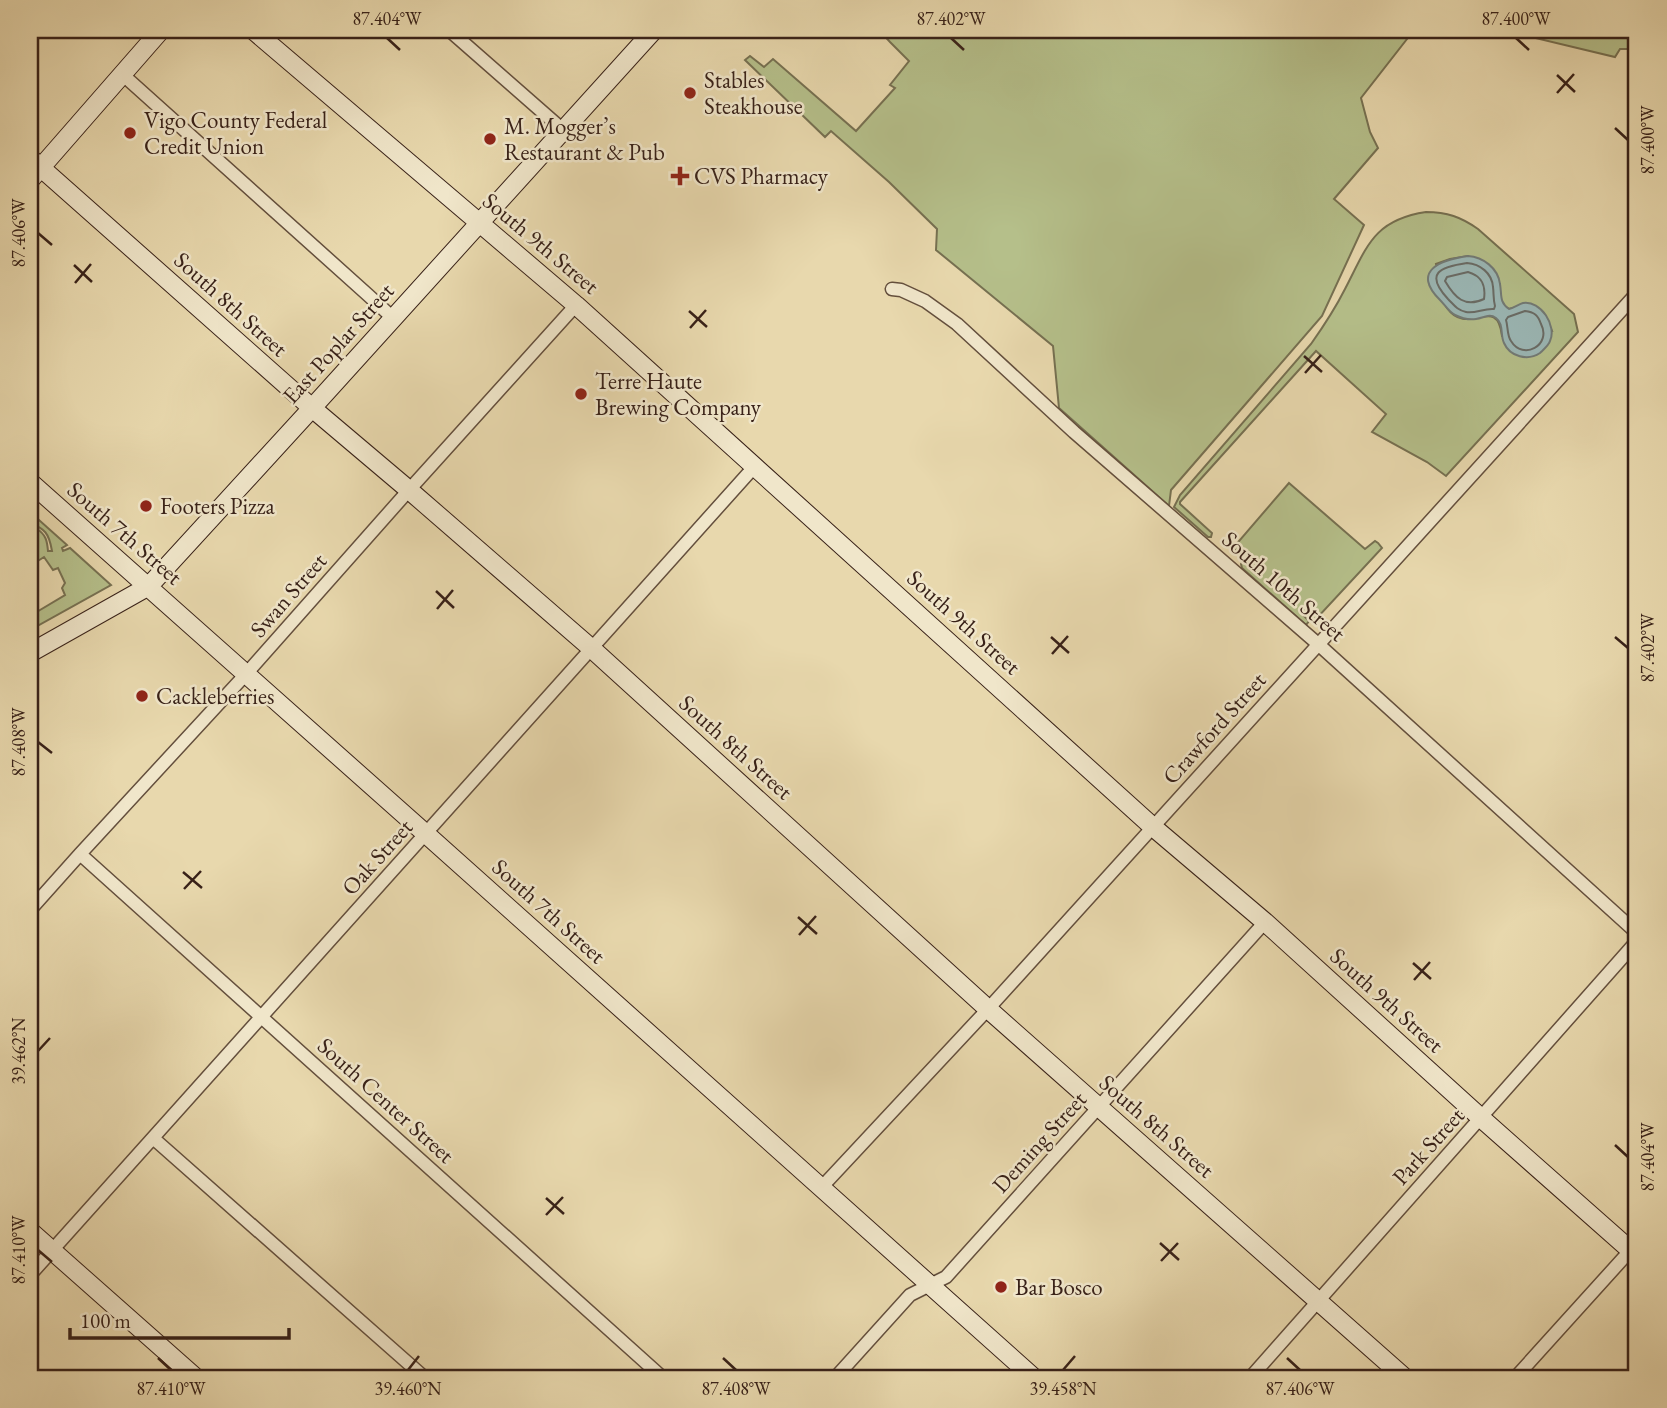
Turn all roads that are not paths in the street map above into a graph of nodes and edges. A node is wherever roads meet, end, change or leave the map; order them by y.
1 (161, 30) edge
2 (253, 30) edge
3 (449, 30) edge
4 (654, 30) edge
5 (122, 74) junction
6 (564, 130) junction
7 (33, 169) edge
8 (480, 223) junction
9 (891, 289) dead end
10 (1637, 293) edge
11 (576, 305) junction
12 (393, 318) junction
13 (312, 408) junction
14 (754, 467) junction
15 (30, 482) edge
16 (409, 489) junction
17 (149, 586) junction
18 (1318, 644) junction
19 (591, 648) junction
20 (30, 653) edge
21 (246, 674) junction
22 (1153, 827) junction
23 (426, 834) junction
24 (80, 853) junction
25 (30, 911) edge
26 (1265, 922) junction
27 (1637, 933) edge
28 (1637, 941) edge
29 (988, 1009) junction
30 (262, 1017) junction
31 (1098, 1107) junction
32 (1481, 1118) junction
33 (153, 1138) junction
34 (820, 1189) junction
35 (30, 1231) edge
36 (52, 1250) junction
37 (1635, 1250) edge
38 (30, 1275) edge
39 (929, 1285) junction
40 (1318, 1300) junction
41 (196, 1378) edge
42 (425, 1378) edge
43 (663, 1378) edge
44 (835, 1378) edge
45 (1034, 1378) edge
46 (1250, 1378) edge
47 (1405, 1378) edge
48 (1515, 1378) edge

1 - 5 street
2 - 8 street, South 9th Street
3 - 6 street
4 - 6 street, East Poplar Street
5 - 7 street
5 - 12 street
6 - 8 street, East Poplar Street
7 - 13 street, South 8th Street
8 - 11 street, South 9th Street
8 - 12 street, East Poplar Street
9 - 18 street, South 10th Street
10 - 18 street, Crawford Street
11 - 14 street, South 9th Street
11 - 16 street, Swan Street
12 - 13 street, East Poplar Street
13 - 16 street, South 8th Street
13 - 17 street, East Poplar Street
14 - 19 street, Oak Street
14 - 22 street, South 9th Street
15 - 17 street, South 7th Street
16 - 19 street, South 8th Street
16 - 21 street, Swan Street
17 - 20 street, East Poplar Street
17 - 21 street, South 7th Street
18 - 22 street, Crawford Street
18 - 27 street, South 10th Street
19 - 23 street, Oak Street
19 - 29 street, South 8th Street
21 - 23 street, South 7th Street
21 - 24 street, Swan Street
22 - 26 street, South 9th Street
22 - 29 street, Crawford Street
23 - 30 street, Oak Street
23 - 34 street, South 7th Street
24 - 25 street, Swan Street
24 - 30 street, South Center Street
26 - 31 street, Deming Street
26 - 32 street, South 9th Street
28 - 32 street, Park Street
29 - 31 street, South 8th Street
29 - 34 street, Crawford Street
30 - 33 street, Oak Street
30 - 43 street, South Center Street
31 - 39 street, Deming Street
31 - 40 street, South 8th Street
32 - 37 street, South 9th Street
32 - 40 street, Park Street
33 - 36 street, Oak Street
33 - 42 street
34 - 39 street, South 7th Street
35 - 36 street
36 - 38 street, Oak Street
36 - 41 street
37 - 48 street
39 - 44 street, Deming Street
39 - 45 street, South 7th Street
40 - 46 street, Park Street
40 - 47 street, South 8th Street

